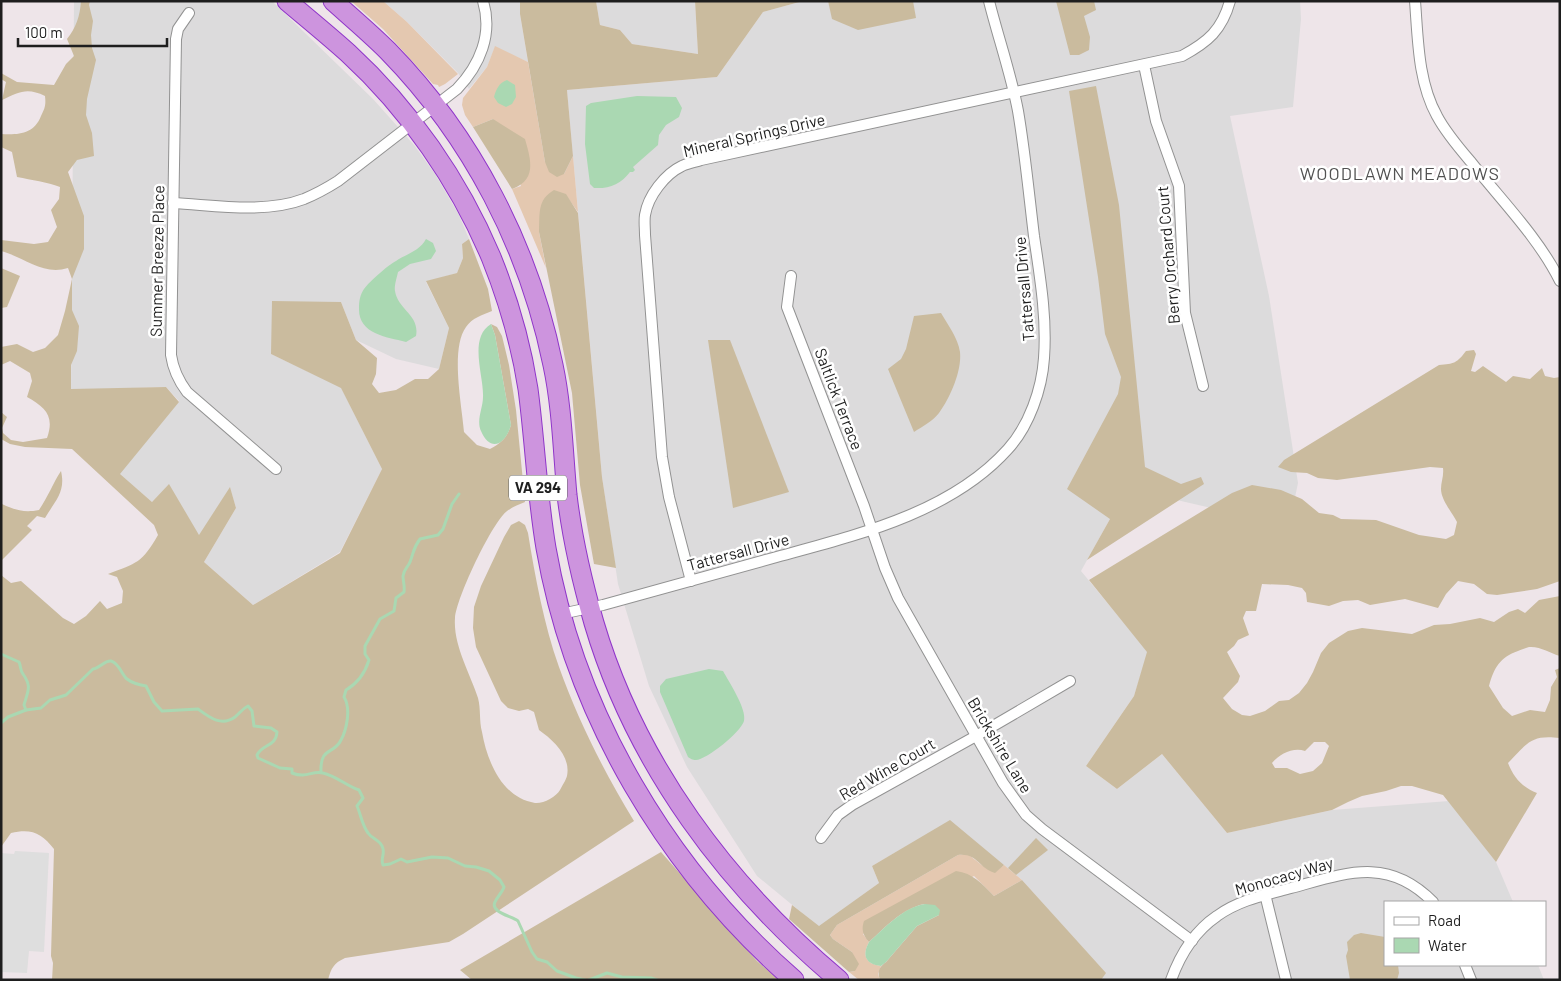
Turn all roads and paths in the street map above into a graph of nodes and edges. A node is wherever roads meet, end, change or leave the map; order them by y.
1 (287, 1) edge
2 (333, 1) edge
3 (483, 1) edge
4 (989, 1) edge
5 (1230, 1) edge
6 (1415, 1) edge
7 (189, 13) dead end
8 (1144, 65) junction
9 (1014, 93) junction
10 (435, 106) junction
11 (412, 124) junction
12 (173, 204) junction
13 (791, 276) dead end
14 (1560, 281) edge
15 (1203, 386) dead end
16 (276, 469) dead end
17 (872, 531) junction
18 (691, 581) junction
19 (590, 608) junction
20 (562, 614) junction
21 (1070, 681) dead end
22 (976, 736) junction
23 (821, 838) dead end
24 (1265, 894) junction
25 (1432, 901) edge
26 (1192, 941) junction
27 (1465, 966) edge
28 (794, 980) edge
29 (839, 980) edge
30 (1171, 980) edge
31 (1286, 980) edge
32 (1471, 980) edge

1 - 11 highway, VA 294
2 - 10 highway, VA 294
3 - 10 street
4 - 9 street, Tattersall Drive
5 - 8 street, Mineral Springs Drive
6 - 14 street
7 - 12 street, Summer Breeze Place
8 - 9 street, Mineral Springs Drive
8 - 15 street, Berry Orchard Court
9 - 17 street, Tattersall Drive
9 - 18 street, Mineral Springs Drive
10 - 11 street
10 - 19 highway, VA 294
11 - 12 street
11 - 20 highway, VA 294
12 - 16 street, Summer Breeze Place
13 - 17 street, Saltlick Terrace
17 - 18 street, Tattersall Drive
17 - 22 street, Brickshire Lane
18 - 19 street, Tattersall Drive
19 - 20 street, Tattersall Drive
19 - 29 highway, VA 294
20 - 28 highway, VA 294
21 - 22 street, Red Wine Court
22 - 23 street, Red Wine Court
22 - 26 street, Brickshire Lane
24 - 25 street, Monocacy Way
24 - 26 street, Monocacy Way
24 - 31 street
26 - 30 street, Monocacy Way
27 - 32 street

